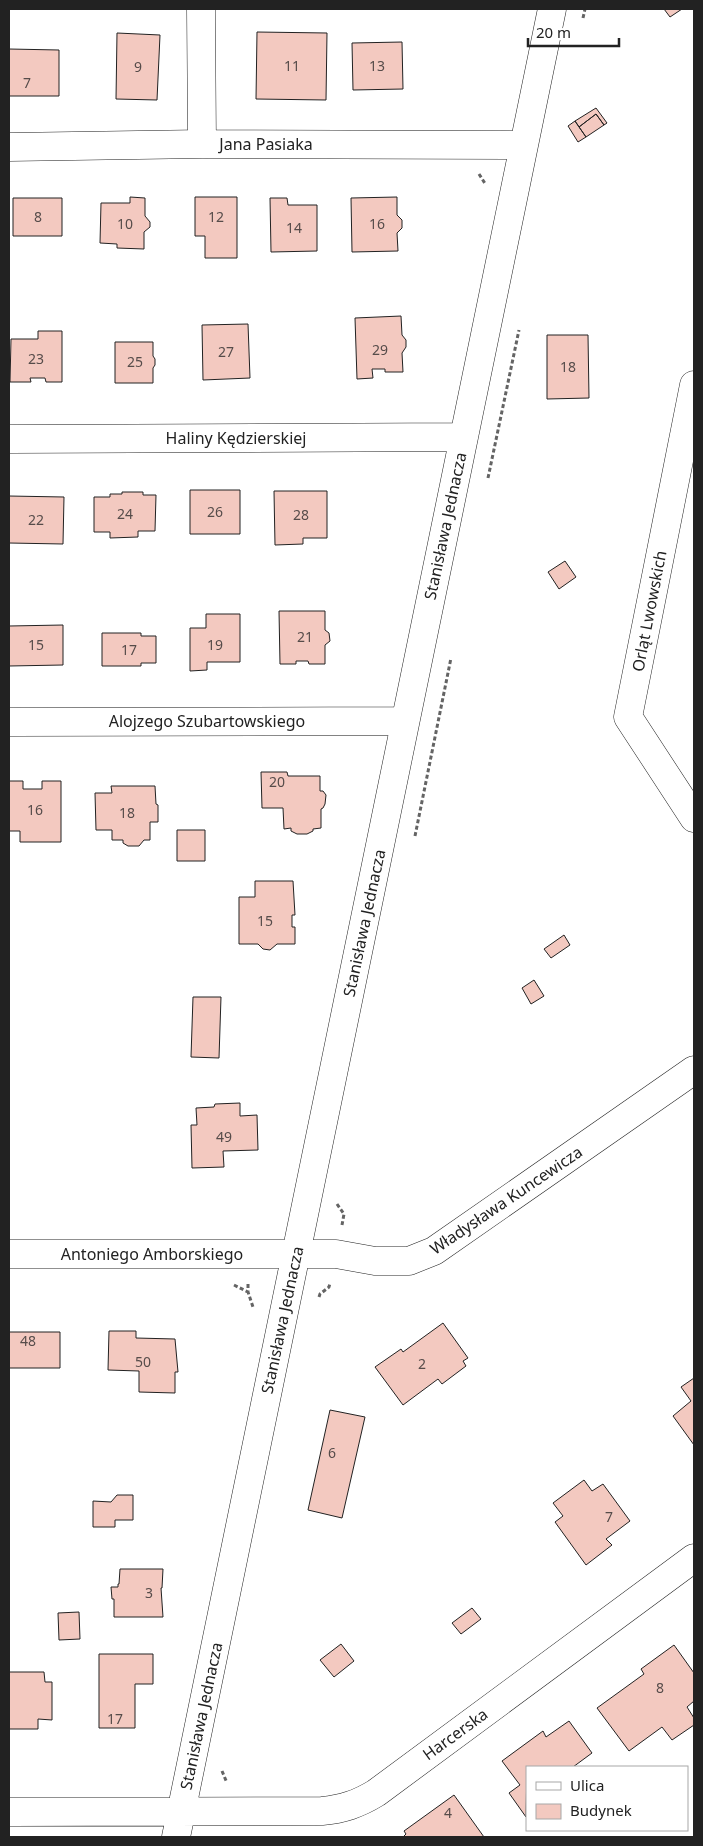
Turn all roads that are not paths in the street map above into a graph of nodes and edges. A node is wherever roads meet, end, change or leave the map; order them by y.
1 (202, 9) edge
2 (552, 9) edge
3 (202, 144) junction
4 (524, 145) junction
5 (9, 147) edge
6 (694, 386) edge
7 (464, 437) junction
8 (9, 439) edge
9 (405, 721) junction
10 (9, 722) edge
11 (694, 818) edge
12 (692, 1076) edge
13 (9, 1254) edge
14 (296, 1254) junction
15 (694, 1558) edge
16 (182, 1811) junction
17 (9, 1812) edge
18 (176, 1837) edge

1 - 3 street
2 - 4 street, Stanisława Jednacza
3 - 4 street, Jana Pasiaka
3 - 5 street, Jana Pasiaka
4 - 7 street, Stanisława Jednacza
6 - 11 street, Orląt Lwowskich
7 - 8 street, Haliny Kędzierskiej
7 - 9 street, Stanisława Jednacza
9 - 10 street, Alojzego Szubartowskiego
9 - 14 street, Stanisława Jednacza
12 - 14 street, Władysława Kuncewicza
13 - 14 street, Antoniego Amborskiego
14 - 16 street, Stanisława Jednacza
15 - 16 street, Harcerska
16 - 17 street, Harcerska
16 - 18 street, Stanisława Jednacza

